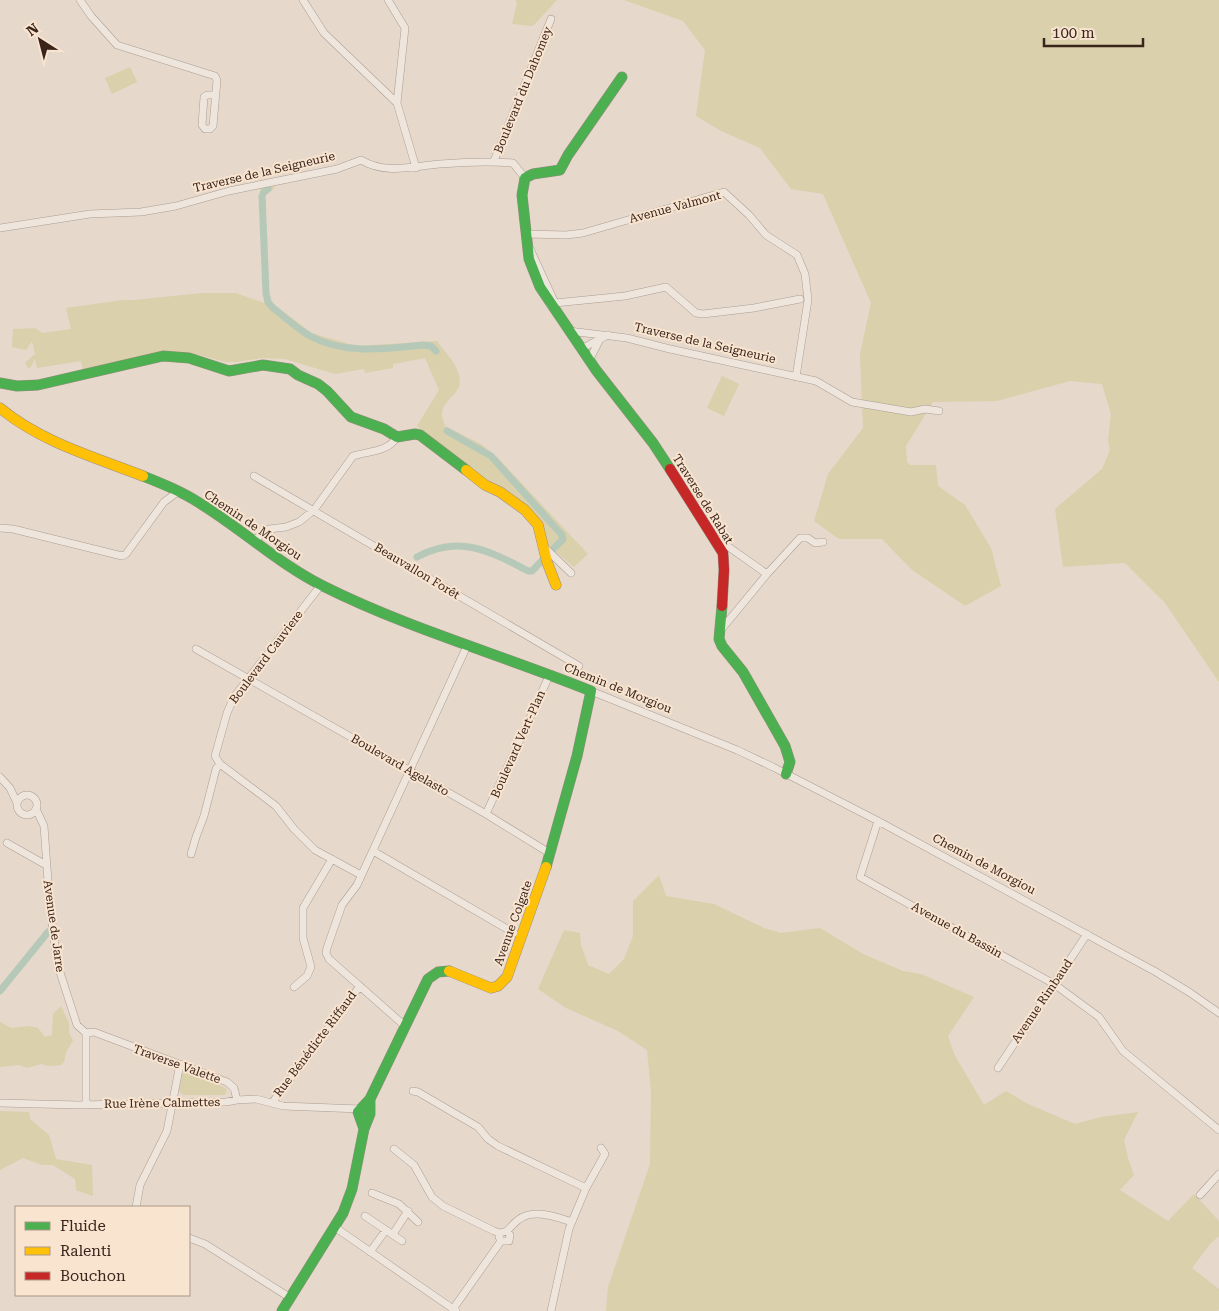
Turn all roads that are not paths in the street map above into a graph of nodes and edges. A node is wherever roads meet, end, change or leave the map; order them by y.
1 (80, 0) edge
2 (303, 0) edge
3 (388, 0) edge
4 (551, 20) dead end
5 (622, 77) dead end
6 (216, 95) dead end
7 (397, 103) junction
8 (494, 161) junction
9 (416, 168) junction
10 (525, 178) junction
11 (0, 228) edge
12 (528, 239) junction
13 (804, 300) junction
14 (553, 304) junction
15 (569, 331) junction
16 (608, 335) junction
17 (600, 339) junction
18 (581, 349) junction
19 (589, 361) junction
20 (796, 377) junction
21 (0, 382) edge
22 (0, 408) edge
23 (939, 411) dead end
24 (398, 437) junction
25 (254, 476) dead end
26 (178, 491) junction
27 (314, 510) junction
28 (0, 528) edge
29 (713, 536) junction
30 (253, 541) junction
31 (823, 542) dead end
32 (543, 546) junction
33 (571, 573) dead end
34 (767, 574) junction
35 (321, 585) junction
36 (556, 585) dead end
37 (720, 632) junction
38 (467, 646) junction
39 (196, 649) dead end
40 (579, 666) dead end
41 (550, 674) junction
42 (248, 678) junction
43 (591, 691) junction
44 (219, 763) junction
45 (409, 770) junction
46 (786, 774) junction
47 (0, 777) edge
48 (10, 788) junction
49 (26, 796) junction
50 (17, 804) junction
51 (34, 812) junction
52 (486, 814) junction
53 (878, 821) junction
54 (7, 843) dead end
55 (373, 850) junction
56 (191, 854) dead end
57 (552, 854) junction
58 (332, 859) junction
59 (46, 865) junction
60 (361, 875) junction
61 (514, 933) dead end
62 (1087, 934) junction
63 (1054, 984) junction
64 (360, 986) junction
65 (294, 987) dead end
66 (1219, 1013) edge
67 (405, 1026) junction
68 (86, 1033) junction
69 (180, 1064) junction
70 (998, 1068) dead end
71 (413, 1091) dead end
72 (237, 1100) junction
73 (0, 1103) edge
74 (172, 1103) junction
75 (272, 1103) junction
76 (86, 1104) junction
77 (363, 1115) junction
78 (1219, 1130) edge
79 (601, 1148) dead end
80 (394, 1149) dead end
81 (1219, 1174) edge
82 (586, 1188) junction
83 (372, 1193) dead end
84 (1200, 1195) dead end
85 (136, 1206) edge
86 (408, 1211) junction
87 (366, 1216) dead end
88 (418, 1222) dead end
89 (572, 1222) junction
90 (336, 1228) junction
91 (390, 1232) junction
92 (504, 1232) junction
93 (190, 1238) edge
94 (402, 1241) dead end
95 (370, 1252) junction
96 (289, 1297) junction
97 (454, 1310) edge
98 (282, 1311) edge
99 (551, 1311) edge

1 - 6 street
2 - 7 street
3 - 7 street
4 - 8 street, Boulevard du Dahomey
5 - 10 street
7 - 9 street
8 - 9 street, Traverse de la Seigneurie
8 - 10 street, Traverse de la Seigneurie
9 - 11 street, Traverse de la Seigneurie
10 - 12 street
12 - 13 street, Avenue Valmont
12 - 14 street
13 - 14 street
13 - 20 street, Avenue Valmont
14 - 15 street
15 - 16 street, Traverse de la Seigneurie
15 - 18 street
16 - 17 street
16 - 20 street, Traverse de la Seigneurie
17 - 18 street
17 - 19 street
18 - 19 street
19 - 29 street, Traverse de Rabat
20 - 23 street, Traverse de la Seigneurie
21 - 24 street
22 - 26 street, Chemin de Morgiou
24 - 27 street
24 - 32 street
25 - 27 street, Beauvallon Forêt
26 - 28 street
26 - 30 street, Chemin de Morgiou
27 - 30 street
27 - 40 street, Beauvallon Forêt
29 - 34 street
29 - 37 street, Traverse de Rabat
30 - 35 street, Chemin de Morgiou
31 - 34 street
32 - 33 street
32 - 36 street
34 - 37 street
35 - 38 street, Chemin de Morgiou
35 - 42 street, Boulevard Cauviere
37 - 46 street, Traverse de Rabat
38 - 41 street, Chemin de Morgiou
38 - 45 street
39 - 42 street, Boulevard Agelasto
41 - 43 street, Chemin de Morgiou
41 - 52 street, Boulevard Vert-Plan
42 - 44 street, Boulevard Cauviere
42 - 45 street, Boulevard Agelasto
43 - 46 street, Chemin de Morgiou
43 - 57 street, Avenue Colgate
44 - 56 street, Boulevard Cauviere
44 - 58 street
45 - 52 street, Boulevard Agelasto
45 - 55 street
46 - 53 street, Chemin de Morgiou
47 - 48 street
48 - 49 street
48 - 50 street
49 - 50 street
49 - 51 street
50 - 51 street
51 - 59 street, Avenue de Jarre
52 - 57 street, Boulevard Agelasto
53 - 62 street, Chemin de Morgiou
53 - 63 street, Avenue du Bassin
54 - 59 street
55 - 60 street
55 - 61 street
57 - 67 street, Avenue Colgate
58 - 60 street
58 - 65 street
59 - 68 street, Avenue de Jarre
60 - 64 street
62 - 63 street, Avenue Rimbaud
62 - 66 street, Chemin de Morgiou
63 - 70 street, Avenue Rimbaud
63 - 78 street, Avenue du Bassin
64 - 67 street
64 - 75 street, Rue Bénédicte Riffaud
67 - 77 street, Avenue Colgate
68 - 69 street, Traverse Valette
68 - 76 street
69 - 72 street, Traverse Valette
69 - 74 street
71 - 82 street
72 - 74 street, Rue Irène Calmettes
72 - 75 street
73 - 76 street
74 - 76 street, Rue Irène Calmettes
74 - 85 street
75 - 77 street
77 - 90 street, Avenue Colgate
79 - 82 street
80 - 92 street
81 - 84 street
82 - 89 street
83 - 86 street
86 - 88 street
86 - 91 street
87 - 91 street
89 - 92 street
89 - 99 street
90 - 95 street
90 - 96 street, Avenue Colgate
91 - 94 street
91 - 95 street
92 - 97 street
93 - 96 street
95 - 97 street
96 - 98 street, Avenue Colgate

